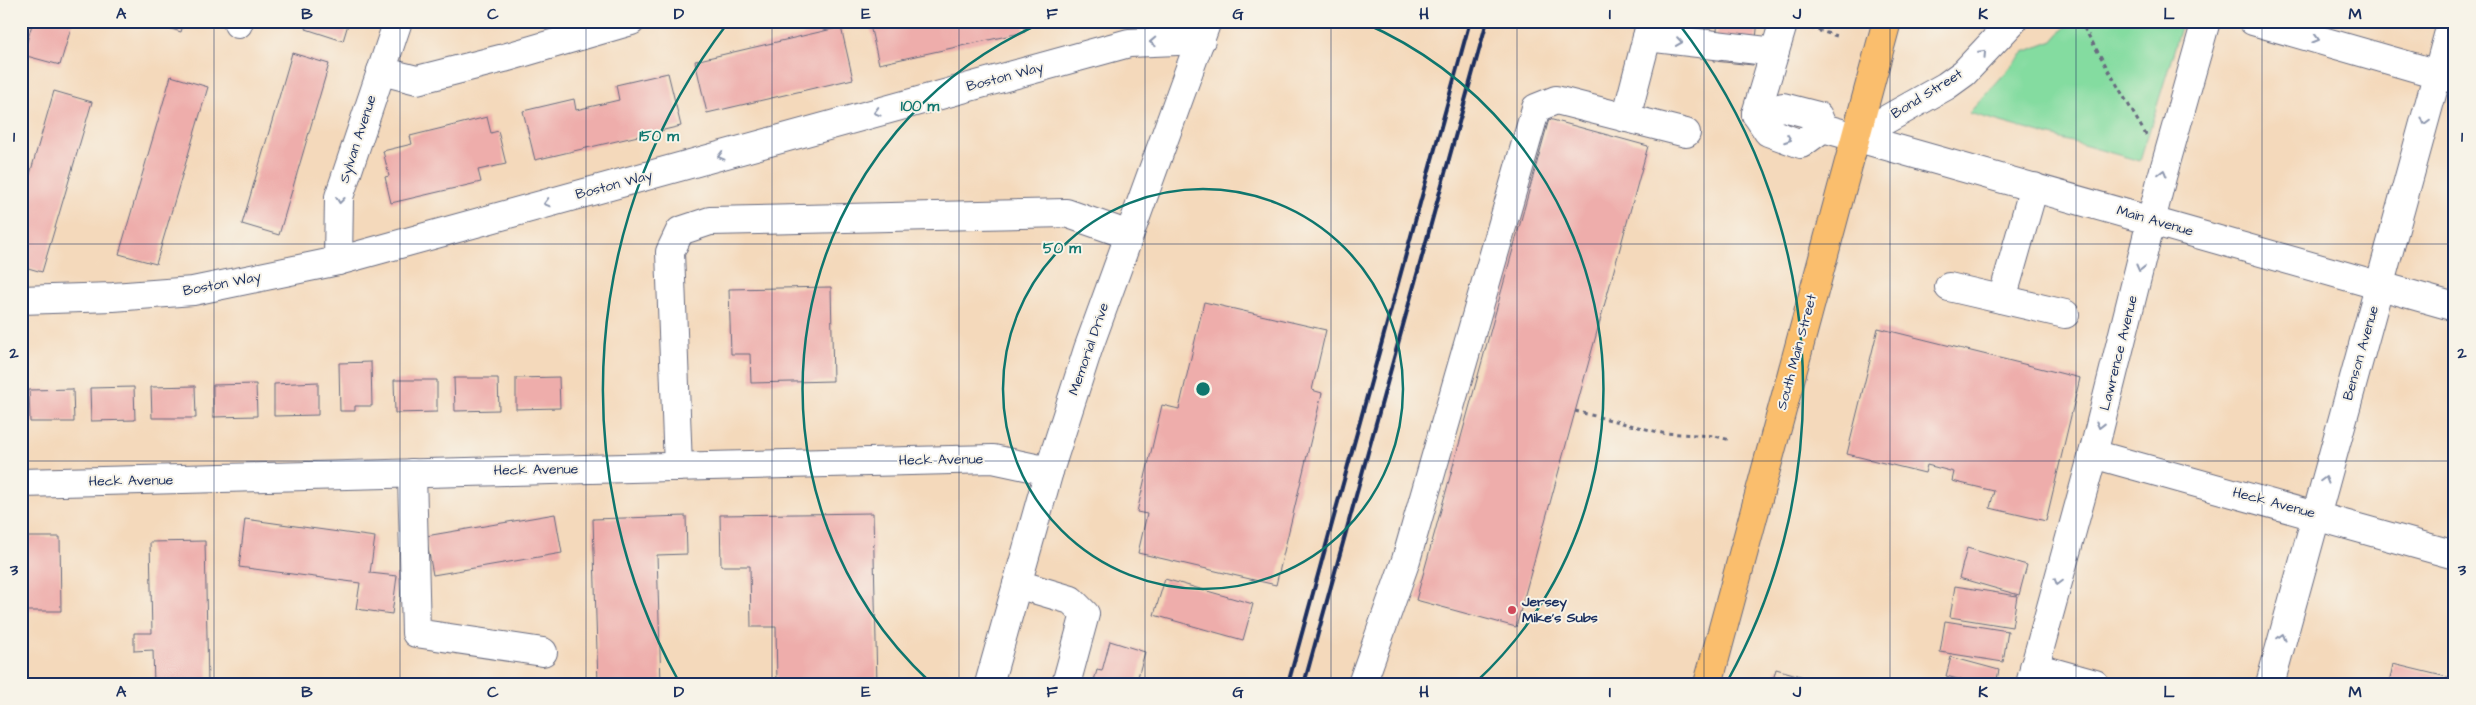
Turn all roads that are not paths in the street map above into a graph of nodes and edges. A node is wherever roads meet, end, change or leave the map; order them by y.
1 (398, 21) edge
2 (631, 21) edge
3 (1784, 21) edge
4 (1887, 21) edge
5 (2013, 21) edge
6 (2206, 21) edge
7 (2253, 21) edge
8 (2452, 21) edge
9 (1649, 29) edge
10 (1204, 31) edge
11 (1775, 52) junction
12 (381, 71) junction
13 (2446, 76) edge
14 (1626, 118) junction
15 (1686, 133) dead end
16 (1855, 137) junction
17 (2034, 187) junction
18 (2151, 220) junction
19 (1129, 235) junction
20 (338, 261) junction
21 (2380, 285) junction
22 (1949, 287) dead end
23 (2002, 299) junction
24 (21, 300) edge
25 (2455, 307) edge
26 (2065, 314) dead end
27 (2093, 454) junction
28 (678, 467) junction
29 (1049, 471) junction
30 (412, 474) junction
31 (21, 484) edge
32 (2315, 515) junction
33 (2455, 555) edge
34 (1017, 584) junction
35 (543, 652) dead end
36 (2032, 675) edge
37 (989, 684) edge
38 (1066, 684) edge
39 (1362, 684) edge
40 (1708, 684) edge
41 (2095, 684) edge
42 (2270, 684) edge

1 - 12 street, Sylvan Avenue
2 - 12 street
3 - 11 street
4 - 16 main road, South Main Street
16 -> 5 street, Bond Street
18 -> 6 street, Lawrence Avenue
7 -> 13 street
8 - 13 street, Benson Avenue
9 -> 11 street
9 - 14 street
10 - 19 street, Memorial Drive
10 -> 20 street, Boston Way
11 - 16 street, Main Avenue
12 -> 20 street, Sylvan Avenue
13 -> 21 street, Benson Avenue
14 - 15 street
14 - 39 street
16 - 17 street, Main Avenue
16 - 40 main road, South Main Street
17 - 18 street, Main Avenue
17 - 23 street
18 - 21 street, Main Avenue
18 -> 27 street, Lawrence Avenue
19 - 28 street
19 - 29 street, Memorial Drive
20 - 24 street, Boston Way
21 - 25 street, Main Avenue
32 -> 21 street, Benson Avenue
22 - 23 street
23 - 26 street
27 - 32 street, Heck Avenue
27 -> 36 street, Lawrence Avenue
28 - 29 street, Heck Avenue
28 - 30 street, Heck Avenue
29 - 34 street, Memorial Drive
30 - 31 street, Heck Avenue
30 - 35 street
32 - 33 street, Heck Avenue
42 -> 32 street, Benson Avenue
34 - 37 street, Memorial Drive
34 - 38 street
36 - 41 street

